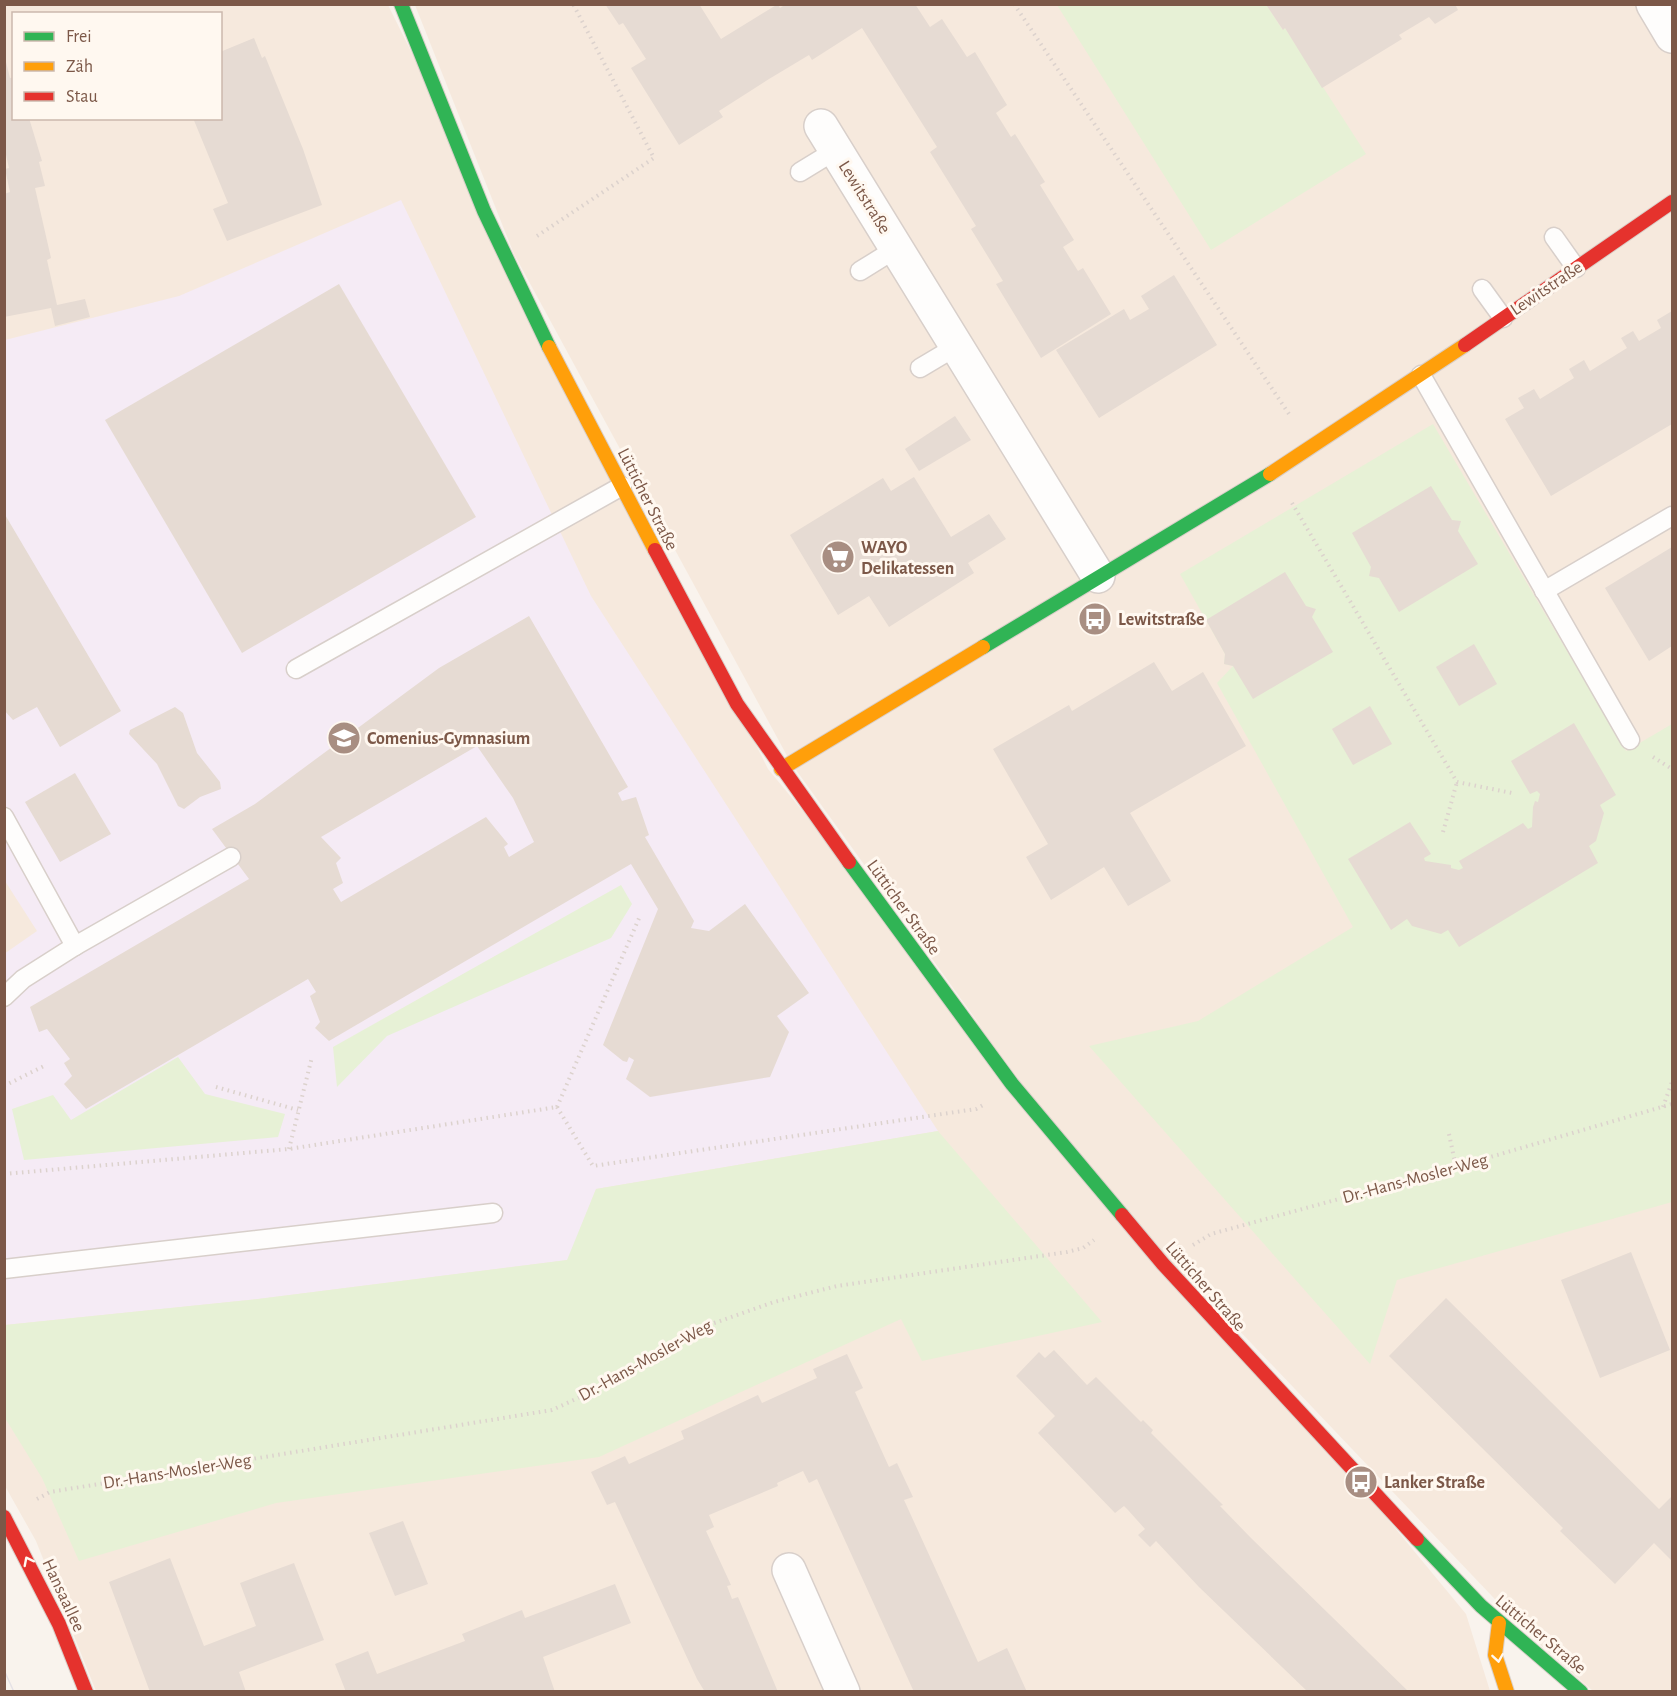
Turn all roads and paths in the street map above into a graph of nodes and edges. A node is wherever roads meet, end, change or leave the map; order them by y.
1 (400, 4) edge
2 (573, 4) edge
3 (1014, 4) edge
4 (1653, 4) edge
5 (1672, 36) edge
6 (829, 138) joint
7 (800, 172) dead end
8 (1672, 202) edge
9 (1554, 237) dead end
10 (897, 248) junction
11 (505, 258) junction
12 (1576, 268) junction
13 (860, 271) dead end
14 (1482, 289) dead end
15 (1503, 318) junction
16 (957, 346) junction
17 (920, 368) dead end
18 (1421, 375) junction
19 (1311, 447) junction
20 (1274, 471) junction
21 (622, 486) junction
22 (1672, 516) edge
23 (1098, 576) junction
24 (1544, 591) junction
25 (296, 669) dead end
26 (1629, 740) dead end
27 (781, 769) junction
28 (1457, 782) junction
29 (1512, 793) dead end
30 (4, 817) edge
31 (1443, 832) dead end
32 (231, 857) dead end
33 (640, 916) dead end
34 (75, 946) junction
35 (4, 997) edge
36 (312, 1057) dead end
37 (46, 1065) dead end
38 (1672, 1082) edge
39 (1012, 1084) junction
40 (4, 1086) edge
41 (216, 1087) dead end
42 (1672, 1104) edge
43 (557, 1107) junction
44 (1662, 1107) junction
45 (298, 1110) junction
46 (1449, 1134) dead end
47 (289, 1149) junction
48 (1456, 1167) junction
49 (4, 1174) edge
50 (493, 1213) dead end
51 (1124, 1218) junction
52 (1163, 1264) junction
53 (4, 1269) edge
54 (50, 1492) dead end
55 (4, 1517) edge
56 (789, 1570) dead end
57 (1499, 1623) junction
58 (86, 1692) edge
59 (843, 1692) edge
60 (1507, 1692) edge
61 (1581, 1692) edge

1 - 11 main road, Lütticher Straße
2 - 11 path
3 - 19 path
4 - 5 street
6 - 7 lane
6 - 10 street, Lewitstraße
8 - 12 main road, Lewitstraße
9 - 12 lane
10 - 13 lane
10 - 16 street, Lewitstraße
11 - 21 main road, Lütticher Straße
12 - 15 main road, Lewitstraße
14 - 15 lane
15 - 18 main road, Lewitstraße
16 - 17 lane
16 - 23 street, Lewitstraße
18 - 19 main road, Lewitstraße
18 - 24 lane
19 - 20 main road, Lewitstraße
20 - 23 main road, Lewitstraße
20 - 28 path
21 - 25 lane
21 - 27 main road, Lütticher Straße
22 - 24 lane
23 - 27 main road, Lewitstraße
24 - 26 lane
27 - 39 main road, Lütticher Straße
28 - 29 path
28 - 31 path
30 - 34 lane
32 - 34 lane
33 - 43 path
34 - 35 lane
36 - 45 path
37 - 40 path
38 - 44 path
39 - 43 path
39 - 51 main road, Lütticher Straße
41 - 45 path
42 - 44 path, Dr.-Hans-Mosler-Weg
43 - 47 path
44 - 48 path, Dr.-Hans-Mosler-Weg
45 - 47 path
46 - 48 path
47 - 49 path
48 - 52 path, Dr.-Hans-Mosler-Weg
50 - 53 lane
51 - 52 main road, Lütticher Straße
51 - 54 path, Dr.-Hans-Mosler-Weg
52 - 57 main road, Lütticher Straße
58 -> 55 main road, Hansaallee
56 - 59 street
57 -> 60 main road
57 - 61 main road, Lütticher Straße

